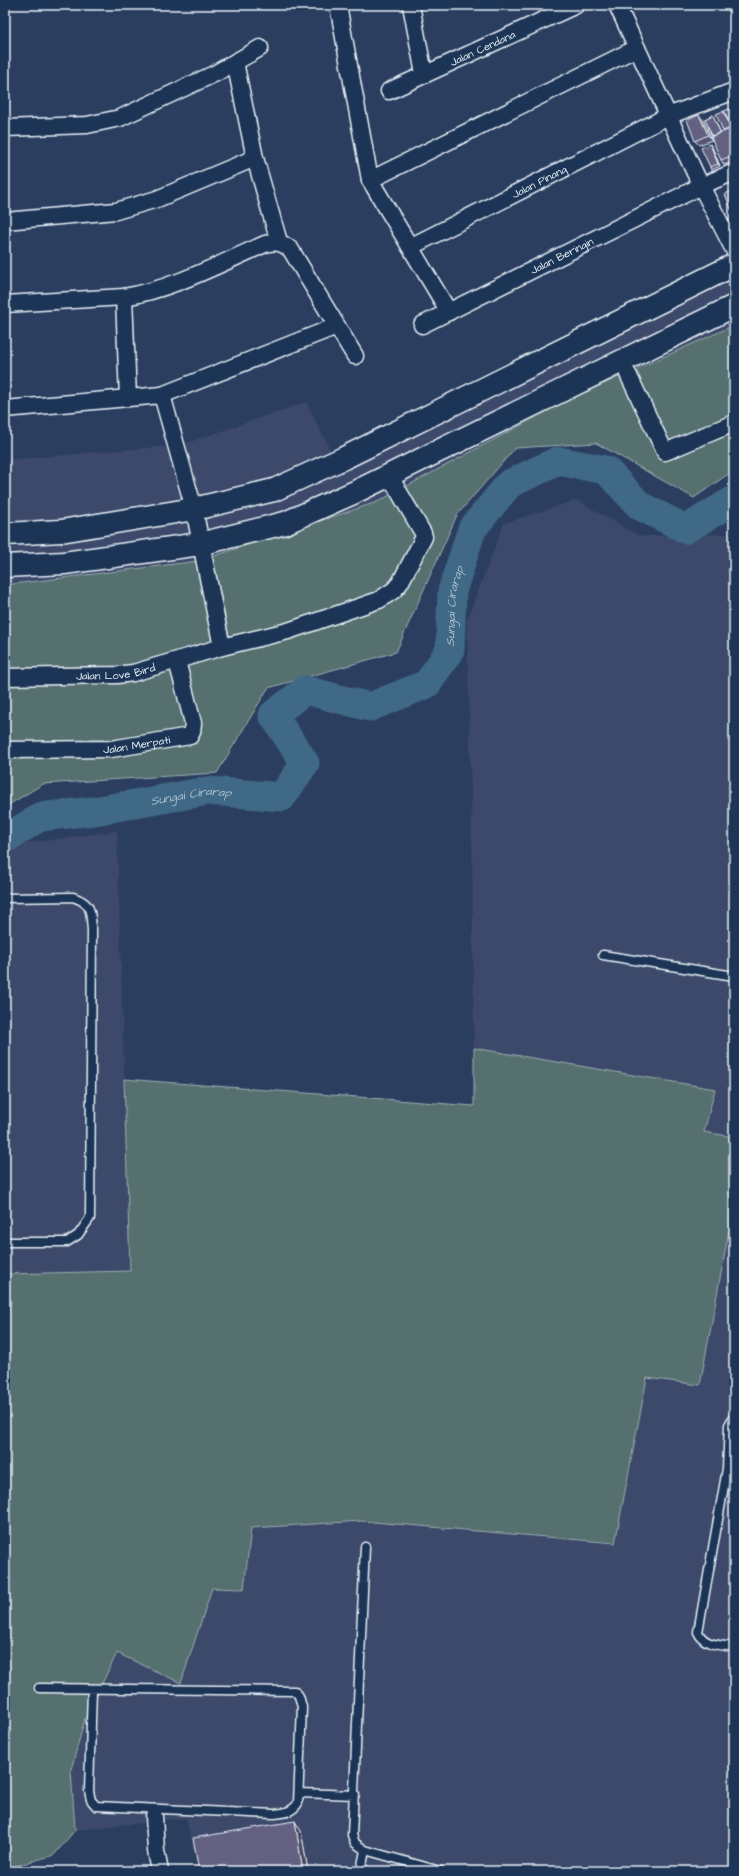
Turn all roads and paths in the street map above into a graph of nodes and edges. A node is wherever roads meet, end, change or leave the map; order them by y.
1 (338, 5) edge
2 (411, 5) edge
3 (576, 5) edge
4 (617, 5) edge
5 (260, 48) dead end
6 (637, 48) junction
7 (235, 62) junction
8 (424, 74) junction
9 (734, 90) edge
10 (389, 91) dead end
11 (668, 116) junction
12 (5, 128) edge
13 (254, 158) junction
14 (734, 172) edge
15 (370, 180) junction
16 (701, 186) junction
17 (5, 221) edge
18 (279, 242) junction
19 (410, 247) junction
20 (734, 250) edge
21 (734, 265) edge
22 (124, 297) junction
23 (5, 304) edge
24 (734, 306) edge
25 (449, 312) junction
26 (422, 325) dead end
27 (337, 326) junction
28 (356, 356) dead end
29 (628, 374) dead end
30 (162, 395) junction
31 (128, 398) junction
32 (5, 409) edge
33 (734, 423) edge
34 (389, 475) junction
35 (194, 513) junction
36 (5, 534) edge
37 (199, 539) junction
38 (5, 566) edge
39 (222, 647) junction
40 (177, 661) junction
41 (5, 676) edge
42 (5, 750) edge
43 (5, 898) edge
44 (603, 955) dead end
45 (734, 976) edge
46 (5, 1242) edge
47 (734, 1416) edge
48 (730, 1469) edge
49 (365, 1547) dead end
50 (734, 1647) edge
51 (39, 1688) dead end
52 (92, 1689) junction
53 (299, 1793) junction
54 (355, 1795) junction
55 (154, 1816) dead end
56 (365, 1850) junction
57 (160, 1871) edge
58 (361, 1871) edge
59 (440, 1871) edge

1 - 15 street
2 - 8 street
3 - 8 street, Jalan Cendana
4 - 6 street
5 - 7 street
6 - 11 street
6 - 15 street
7 - 12 street
7 - 13 street
8 - 10 street, Jalan Cendana
9 - 11 street, Jalan Pinang
11 - 16 street
11 - 19 street, Jalan Pinang
13 - 17 street
13 - 18 street
14 - 16 street, Jalan Beringin
15 - 19 street
16 - 20 street
16 - 25 street, Jalan Beringin
18 - 22 street
18 - 27 street
19 - 25 street
21 - 35 main road
22 - 23 street
22 - 31 street
24 - 34 main road
25 - 26 street, Jalan Beringin
27 - 28 street
27 - 30 street
29 - 33 street
30 - 31 street
30 - 35 street
31 - 32 street
34 - 37 main road
34 - 39 street, Jalan Love Bird
35 - 36 main road
35 - 37 street
37 - 38 main road
37 - 39 street
39 - 40 street, Jalan Love Bird
40 - 41 street, Jalan Love Bird
40 - 42 street, Jalan Merpati
43 - 46 lane
44 - 45 lane
47 - 48 lane
48 - 50 lane
49 - 54 lane
51 - 52 lane
52 - 53 lane
52 - 53 lane
53 - 54 lane
54 - 56 lane
55 - 57 street
56 - 58 lane
56 - 59 lane

